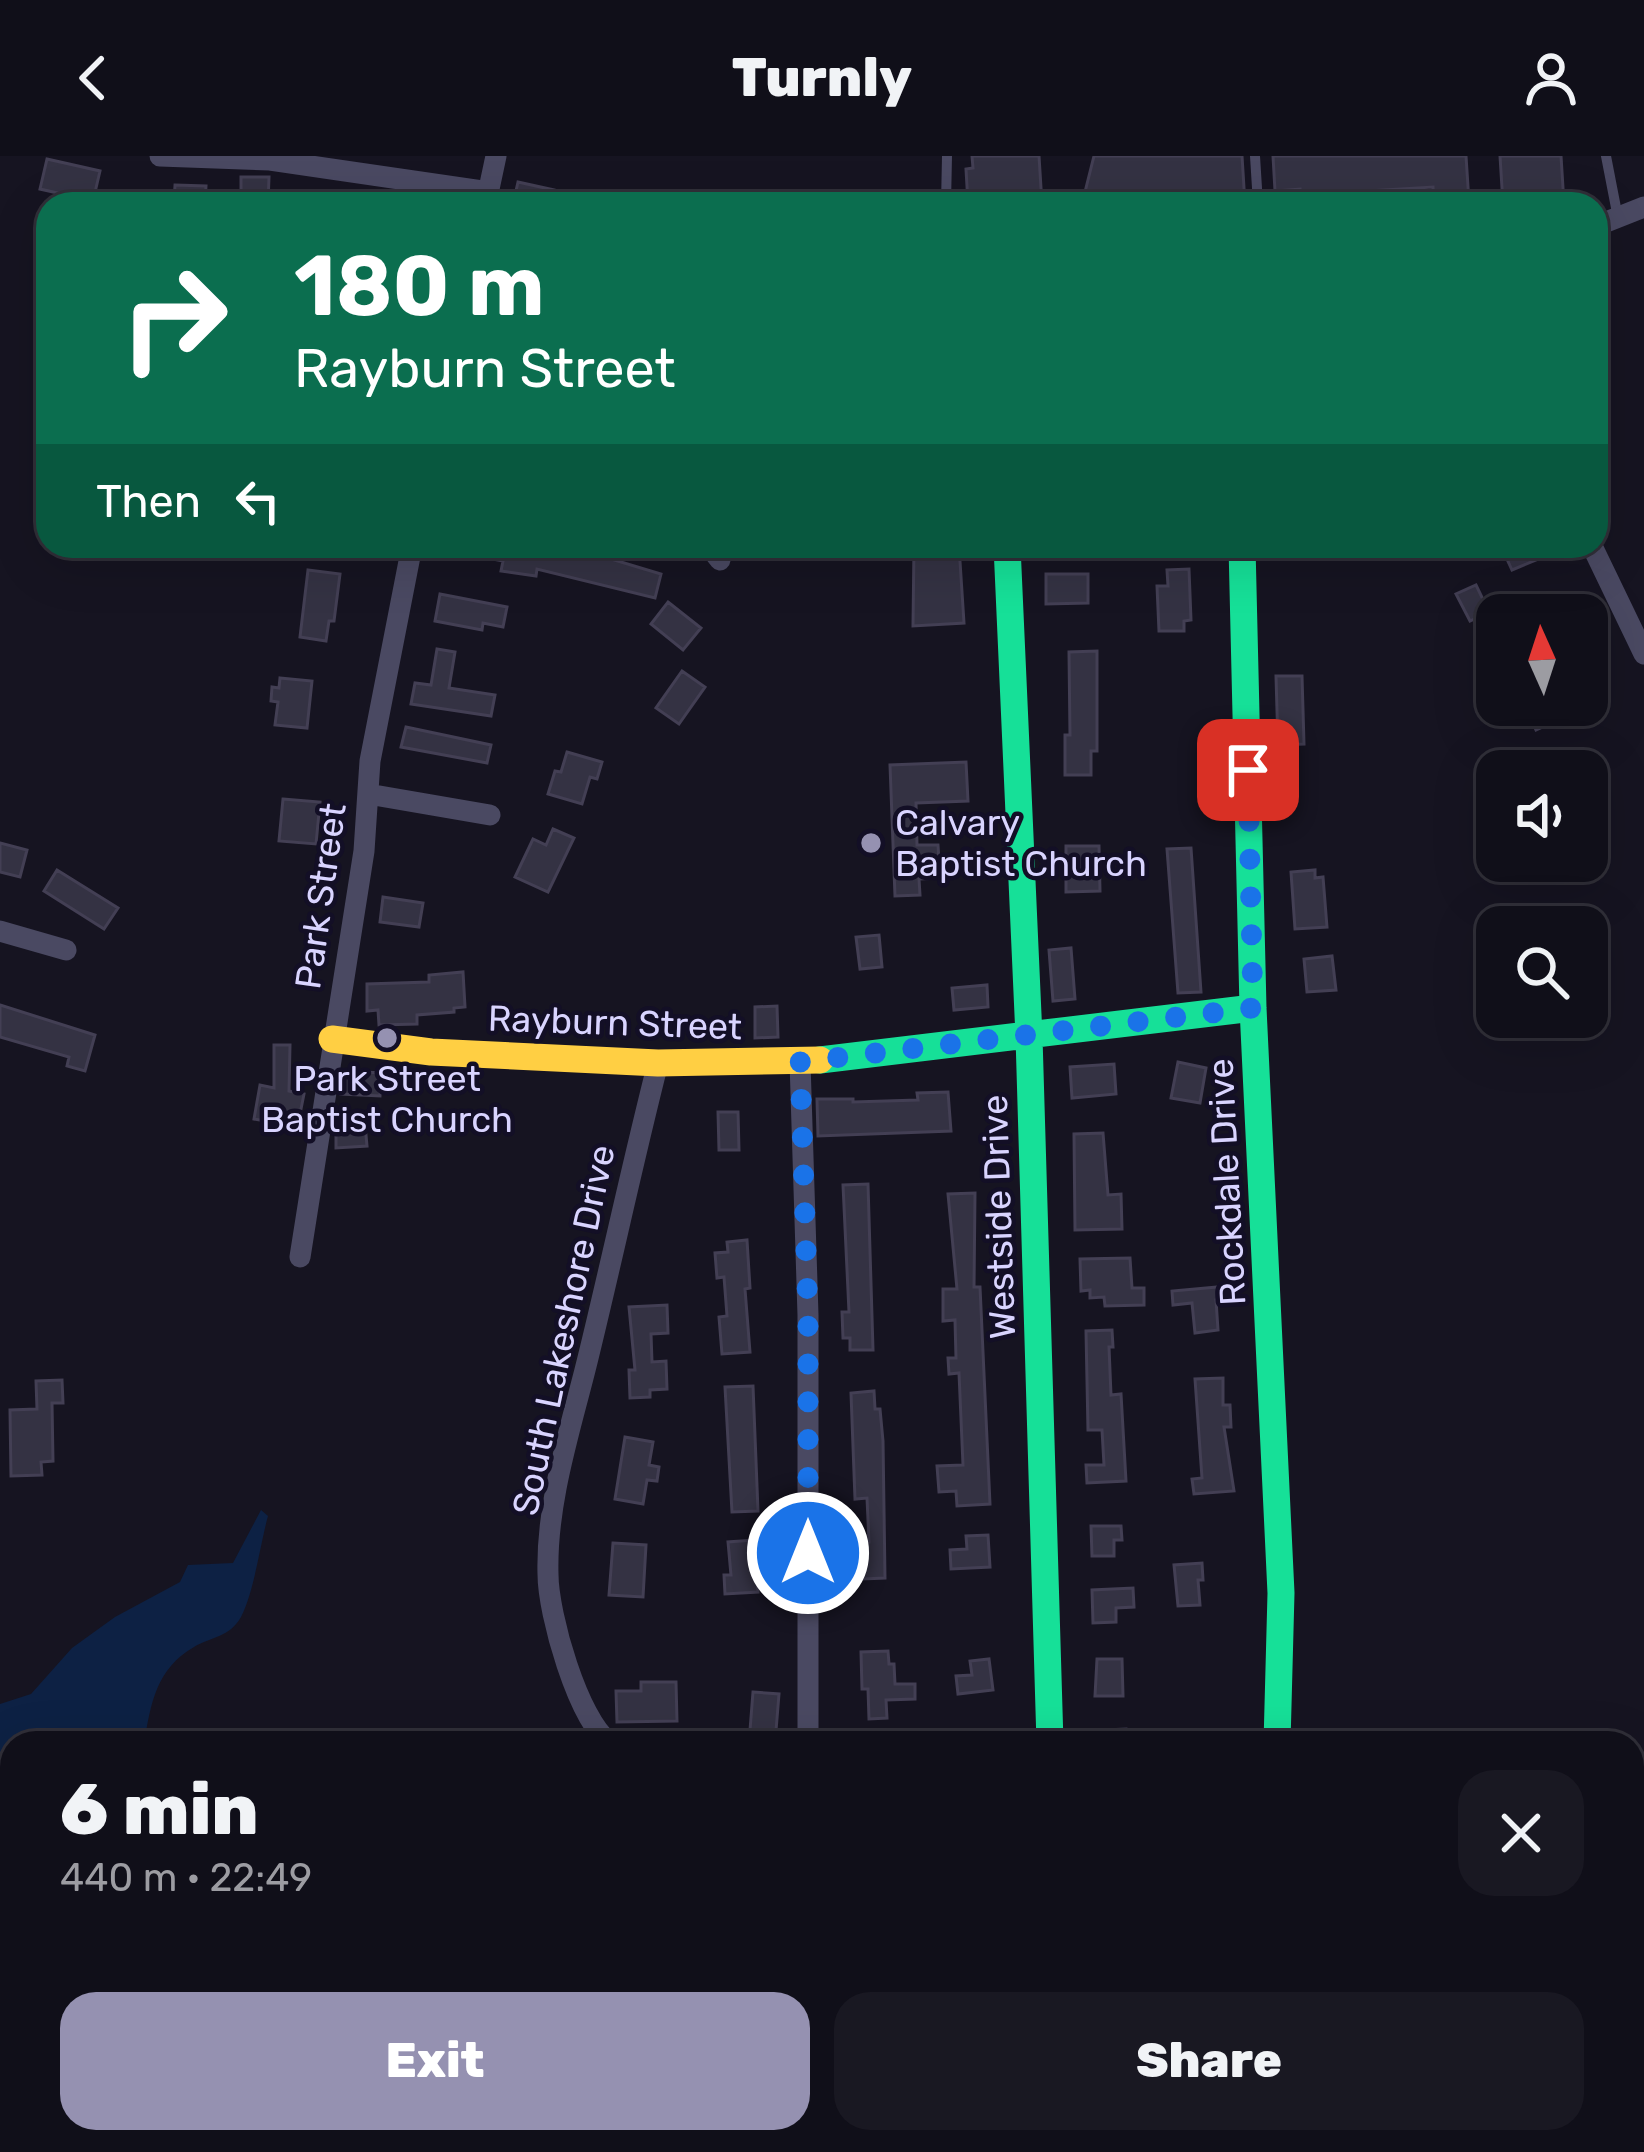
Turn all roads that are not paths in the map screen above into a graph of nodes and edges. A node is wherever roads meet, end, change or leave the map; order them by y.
1 (160, 156) edge
2 (496, 156) edge
3 (947, 156) edge
4 (1255, 156) edge
5 (1606, 156) edge
6 (270, 158) edge
7 (454, 192) edge
8 (488, 192) edge
9 (946, 192) edge
10 (1257, 192) edge
11 (1644, 207) edge
12 (1618, 218) junction
13 (1608, 222) edge
14 (409, 558) edge
15 (1008, 558) edge
16 (1242, 558) edge
17 (1598, 558) edge
18 (1644, 654) edge
19 (368, 794) junction
20 (490, 815) dead end
21 (0, 931) edge
22 (66, 950) dead end
23 (1253, 1008) junction
24 (1029, 1037) junction
25 (332, 1040) junction
26 (800, 1062) junction
27 (658, 1064) junction
28 (300, 1257) dead end
29 (598, 1731) edge
30 (808, 1731) edge
31 (1050, 1731) edge
32 (1277, 1731) edge

1 - 6 street
2 - 8 street
3 - 9 lane
4 - 10 lane
5 - 12 lane
6 - 7 street
11 - 12 street
12 - 13 street
14 - 19 street, Park Street
15 - 24 street, Westside Drive
16 - 23 street, Rockdale Drive
17 - 18 street
19 - 20 street
19 - 25 street, Park Street
21 - 22 street
23 - 24 street, Rayburn Street
23 - 32 street, Rockdale Drive
24 - 26 street, Rayburn Street
24 - 31 street, Westside Drive
25 - 27 street, Rayburn Street
25 - 28 street, Park Street
26 - 27 street, Rayburn Street
26 - 30 street
27 - 29 street, South Lakeshore Drive

